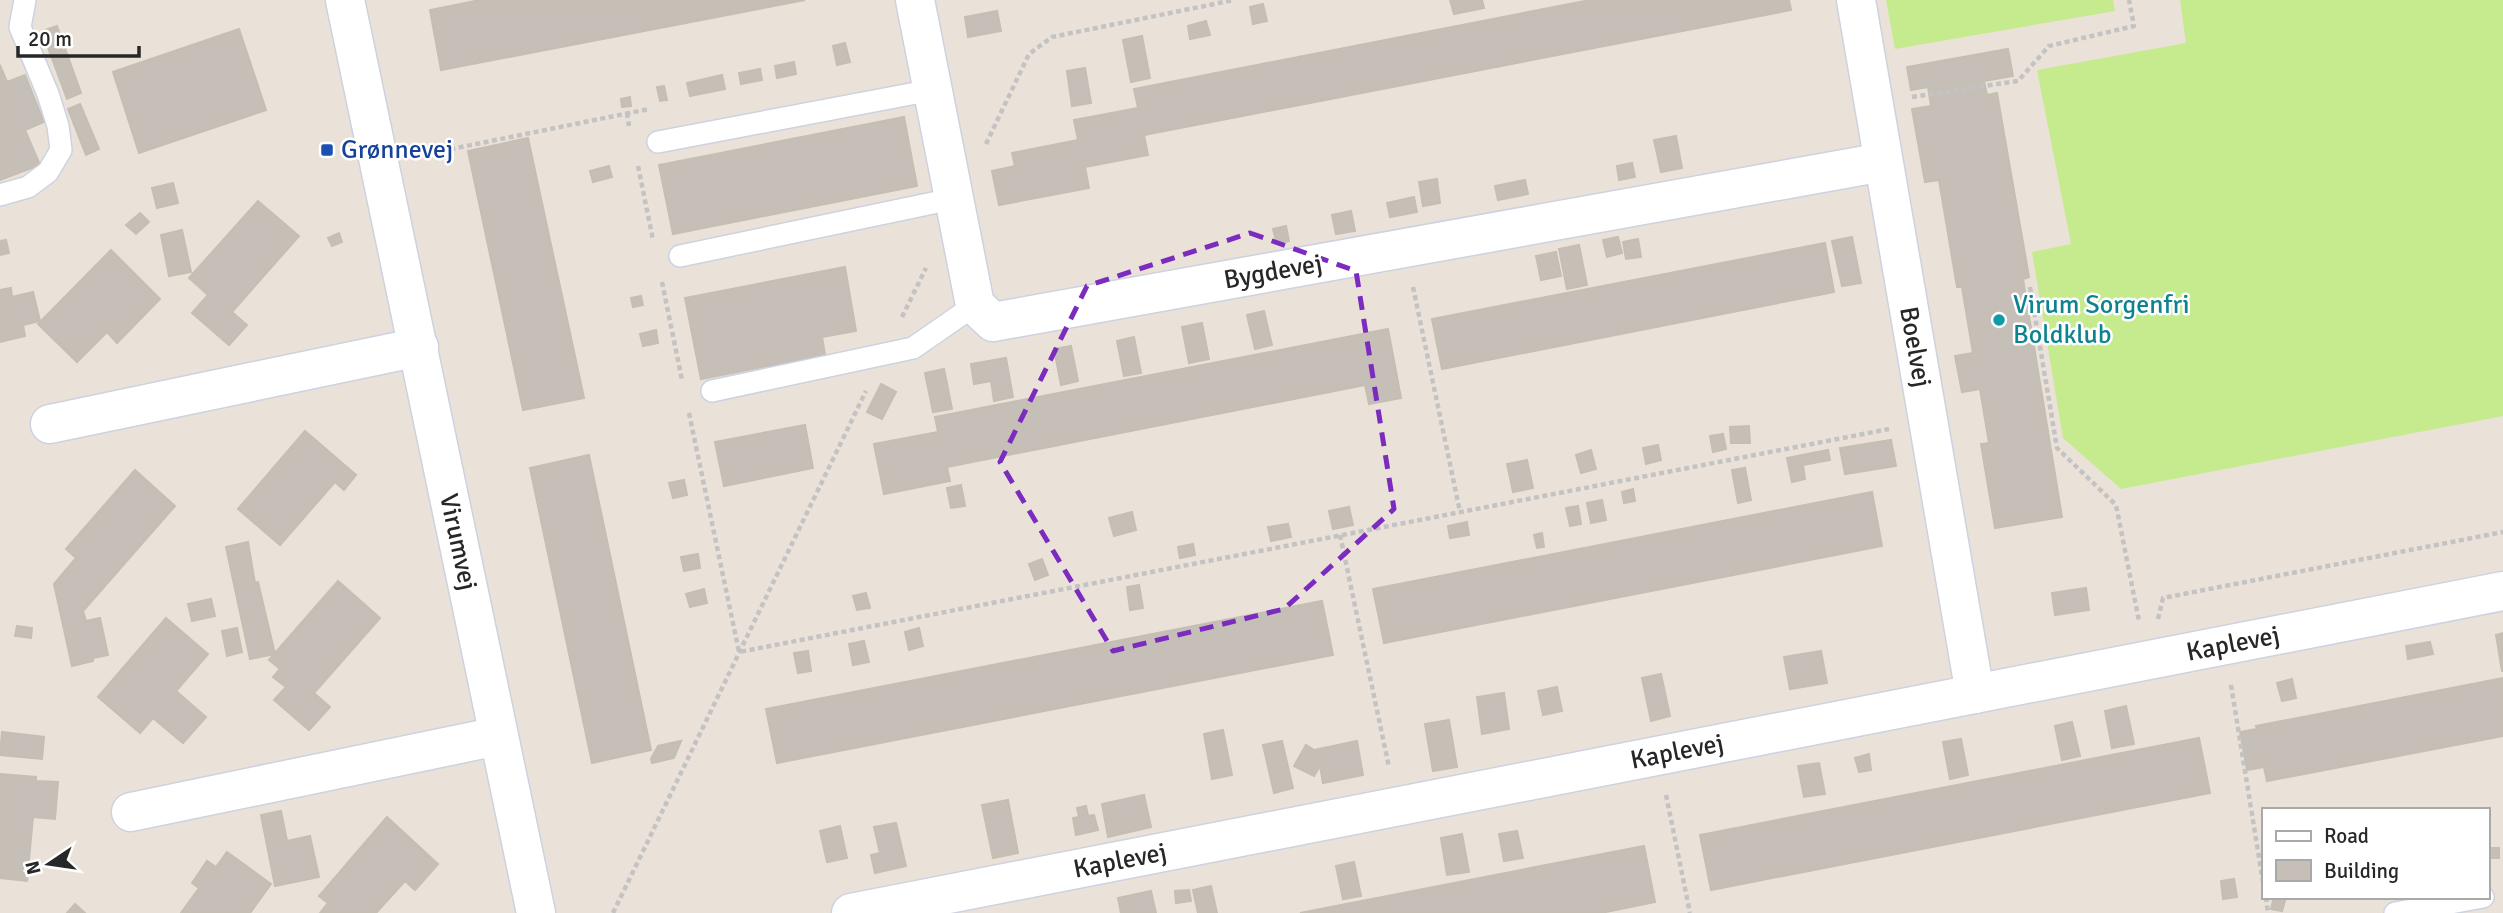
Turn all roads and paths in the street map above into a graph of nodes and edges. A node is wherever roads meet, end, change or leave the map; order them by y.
1 (25, 0) edge
2 (345, 0) edge
3 (915, 0) edge
4 (1234, 0) edge
5 (1856, 0) edge
6 (2129, 0) edge
7 (932, 90) junction
8 (1873, 103) junction
9 (627, 113) dead end
10 (630, 127) dead end
11 (658, 142) dead end
12 (983, 149) dead end
13 (635, 154) dead end
14 (1884, 162) junction
15 (0, 195) edge
16 (953, 204) junction
17 (655, 248) dead end
18 (1405, 248) junction
19 (680, 256) dead end
20 (660, 275) dead end
21 (2029, 287) dead end
22 (975, 305) junction
23 (419, 347) junction
24 (884, 354) junction
25 (683, 383) dead end
26 (712, 391) dead end
27 (689, 410) dead end
28 (1927, 421) junction
29 (50, 424) dead end
30 (1460, 512) junction
31 (2503, 532) edge
32 (1340, 536) junction
33 (2503, 592) edge
34 (2224, 646) junction
35 (739, 652) junction
36 (2147, 661) junction
37 (1975, 694) junction
38 (498, 736) junction
39 (1658, 756) junction
40 (1397, 806) junction
41 (131, 812) dead end
42 (2262, 876) edge
43 (2474, 899) edge
44 (536, 913) edge
45 (613, 913) edge
46 (851, 913) edge
47 (1690, 913) edge
48 (2395, 913) edge

1 - 15 lane
2 - 23 street, Virumvej
3 - 7 street
4 - 12 path
5 - 8 street, Boelvej
6 - 8 path
7 - 11 lane
7 - 16 street
8 - 14 street, Boelvej
9 - 10 path
13 - 17 path
14 - 18 street, Bygdevej
14 - 28 street, Boelvej
16 - 19 lane
16 - 22 street
16 - 24 path
18 - 22 street, Bygdevej
18 - 30 path
20 - 25 path
21 - 36 path
22 - 24 lane
23 - 29 street
23 - 38 street, Virumvej
24 - 26 lane
24 - 35 path
27 - 35 path
28 - 30 path
28 - 37 street, Boelvej
30 - 32 path
31 - 36 path
32 - 35 path
32 - 40 path
33 - 34 street, Kaplevej
34 - 36 street, Kaplevej
34 - 42 path
35 - 45 path
36 - 37 street, Kaplevej
37 - 39 street, Kaplevej
38 - 41 street
38 - 44 street, Virumvej
39 - 40 street, Kaplevej
39 - 47 path
40 - 46 street, Kaplevej
43 - 48 lane

